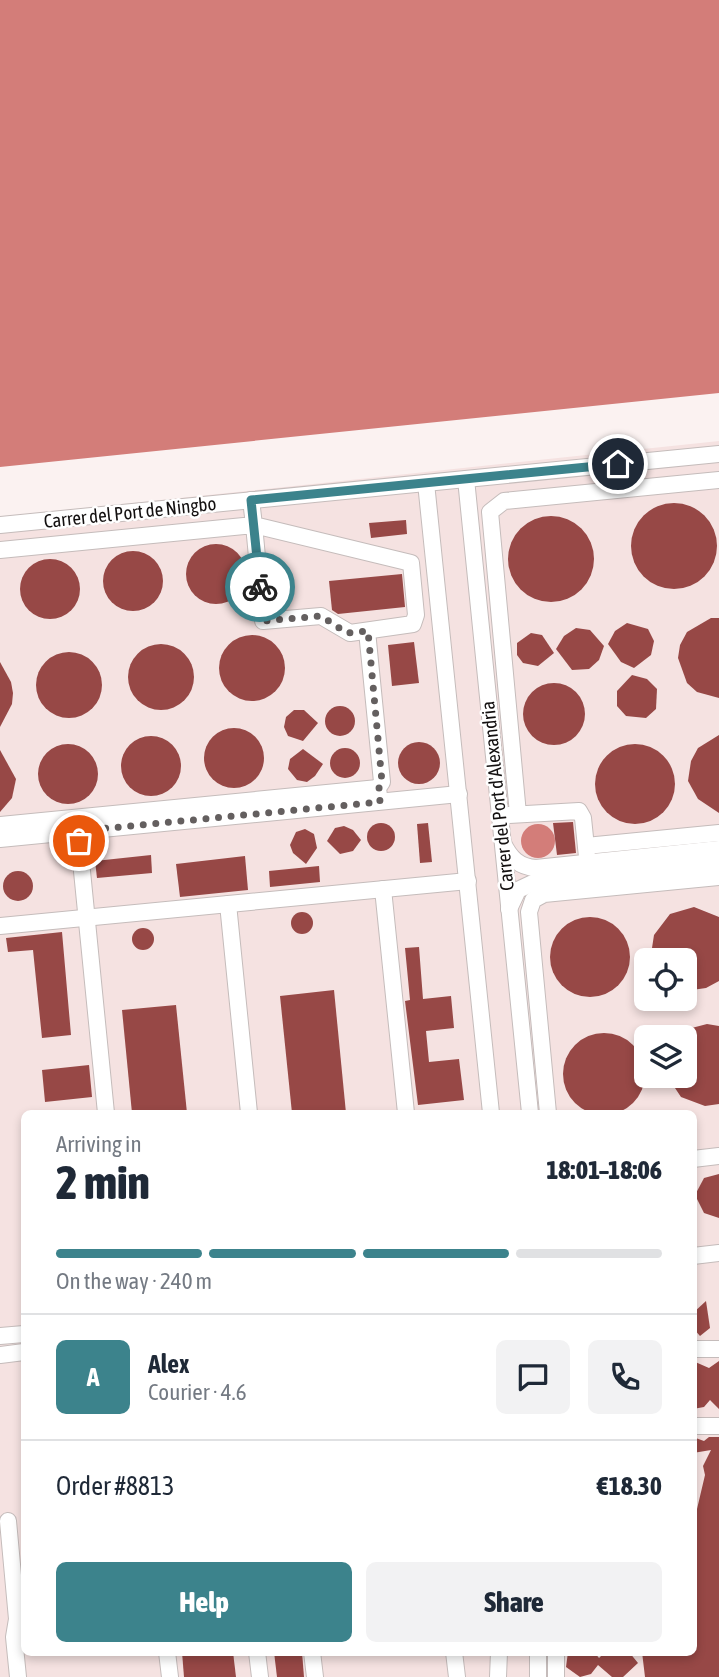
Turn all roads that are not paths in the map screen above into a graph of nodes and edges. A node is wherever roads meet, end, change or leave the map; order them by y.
1 (719, 454) edge
2 (466, 479) junction
3 (719, 480) edge
4 (426, 483) junction
5 (251, 500) junction
6 (0, 525) edge
7 (254, 525) junction
8 (0, 550) edge
9 (435, 561) junction
10 (411, 563) junction
11 (368, 631) junction
12 (459, 794) junction
13 (379, 795) junction
14 (518, 814) junction
15 (500, 816) junction
16 (0, 825) edge
17 (78, 831) junction
18 (719, 833) edge
19 (0, 839) edge
20 (502, 842) junction
21 (719, 849) edge
22 (587, 854) junction
23 (719, 863) edge
24 (719, 877) edge
25 (468, 881) junction
26 (383, 889) junction
27 (228, 904) junction
28 (509, 912) junction
29 (86, 917) junction
30 (0, 926) edge
31 (106, 1110) edge
32 (249, 1110) edge
33 (406, 1110) edge
34 (491, 1110) edge
35 (530, 1110) edge
36 (548, 1110) edge
37 (719, 1156) edge
38 (697, 1158) edge
39 (719, 1253) edge
40 (697, 1256) edge
41 (21, 1334) edge
42 (0, 1336) edge
43 (697, 1349) edge
44 (719, 1349) edge
45 (21, 1352) edge
46 (0, 1354) edge
47 (697, 1426) edge
48 (719, 1426) edge
49 (11, 1521) edge
50 (8, 1627) edge
51 (167, 1656) edge
52 (257, 1656) edge
53 (312, 1656) edge
54 (454, 1656) edge
55 (499, 1656) edge
56 (538, 1656) edge
57 (556, 1656) edge
58 (18, 1677) edge
59 (170, 1677) edge
60 (260, 1677) edge
61 (315, 1677) edge
62 (457, 1677) edge
63 (498, 1677) edge
64 (538, 1677) edge
65 (556, 1677) edge

1 - 2 street, Carrer del Port de Ningbo
2 - 4 street, Carrer del Port de Ningbo
2 - 15 street, Carrer del Port d'Alexandria
3 - 14 street
4 - 5 street, Carrer del Port de Ningbo
4 - 9 street, Carrer del Port d'Alexandria
5 - 6 street, Carrer del Port de Ningbo
5 - 7 street
7 - 8 street
7 - 10 street
7 - 11 street
9 - 10 street
9 - 12 street, Carrer del Port d'Alexandria
10 - 11 street
11 - 13 street
12 - 13 street
12 - 25 street, Carrer del Port d'Alexandria
13 - 16 street
13 - 17 street
14 - 15 street
14 - 22 street
15 - 20 street, Carrer del Port d'Alexandria
17 - 19 street
17 - 29 street
18 - 22 street
20 - 22 street
20 - 28 street, Carrer del Port d'Alexandria
21 - 22 street
23 - 28 street
24 - 36 street
25 - 26 street
25 - 34 street, Carrer del Port d'Alexandria
26 - 27 street
26 - 33 street
27 - 29 street
27 - 32 street
28 - 35 street, Carrer del Port d'Alexandria
29 - 30 street
29 - 31 street
37 - 38 street
39 - 40 street
41 - 42 street
43 - 44 street
45 - 46 street
47 - 48 street
49 - 50 street
50 - 58 street
51 - 59 street
52 - 60 street
53 - 61 street
54 - 62 street
55 - 63 street
56 - 64 street
57 - 65 street

